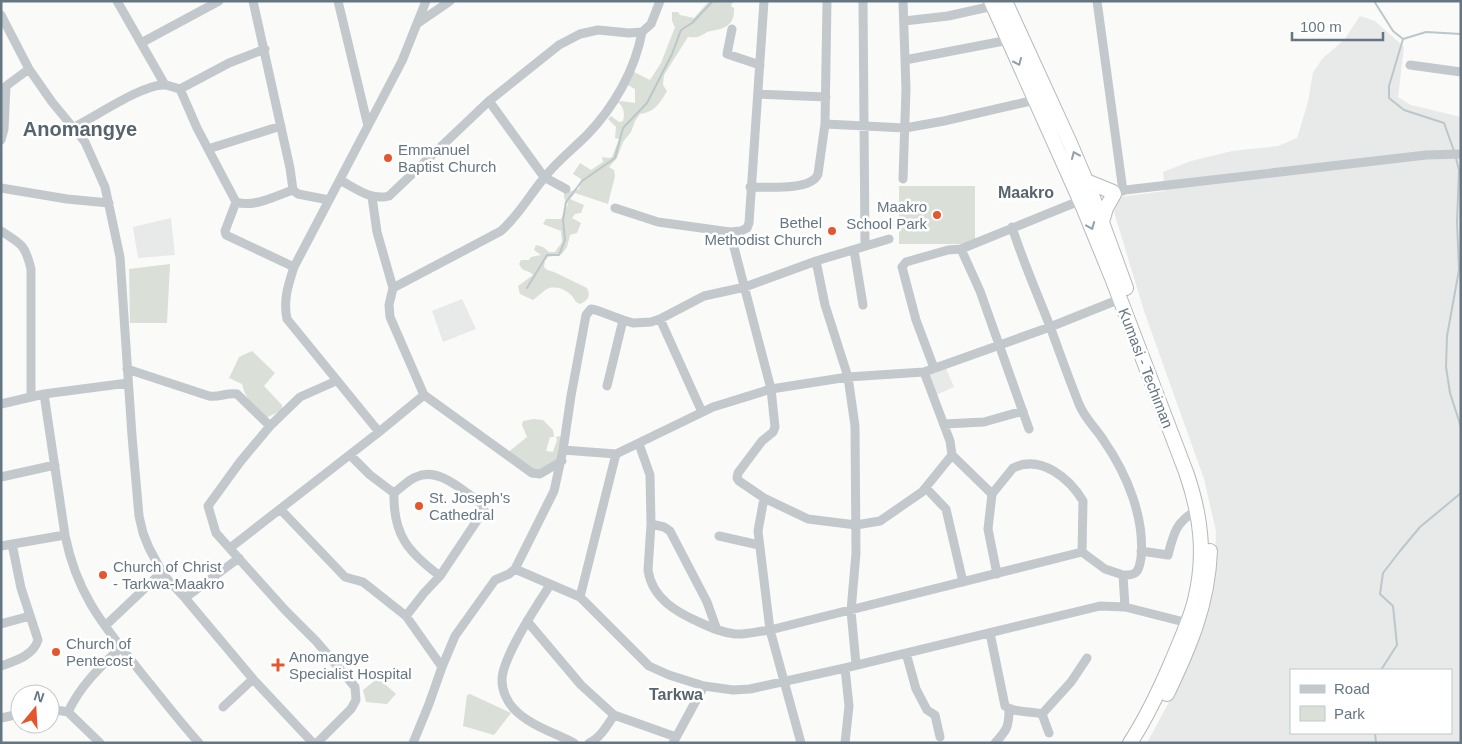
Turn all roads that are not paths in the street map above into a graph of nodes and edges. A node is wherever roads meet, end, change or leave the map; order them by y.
1 (117, 1) edge
2 (219, 1) edge
3 (253, 1) edge
4 (338, 1) edge
5 (426, 1) edge
6 (450, 1) edge
7 (660, 1) edge
8 (764, 1) edge
9 (827, 1) edge
10 (863, 1) edge
11 (903, 1) edge
12 (1097, 1) edge
13 (996, 3) edge
14 (1, 15) edge
15 (904, 21) junction
16 (417, 23) junction
17 (732, 29) dead end
18 (642, 32) junction
19 (1009, 40) junction
20 (141, 43) junction
21 (265, 49) junction
22 (905, 60) junction
23 (760, 65) junction
24 (1410, 65) dead end
25 (30, 69) junction
26 (1461, 72) edge
27 (165, 85) junction
28 (180, 89) junction
29 (758, 94) junction
30 (826, 97) junction
31 (1035, 100) junction
32 (489, 101) junction
33 (825, 124) junction
34 (281, 126) junction
35 (368, 126) junction
36 (864, 126) junction
37 (74, 127) junction
38 (905, 128) junction
39 (1, 140) edge
40 (208, 149) junction
41 (1461, 154) edge
42 (544, 177) junction
43 (904, 179) dead end
44 (340, 180) junction
45 (1086, 181) junction
46 (750, 187) junction
47 (1, 188) edge
48 (566, 189) dead end
49 (292, 190) junction
50 (1117, 192) junction
51 (372, 197) junction
52 (329, 200) junction
53 (1087, 201) junction
54 (236, 202) junction
55 (109, 203) junction
56 (615, 208) dead end
57 (1102, 222) junction
58 (1012, 227) junction
59 (1, 231) edge
60 (730, 232) junction
61 (889, 239) dead end
62 (865, 245) junction
63 (961, 249) junction
64 (854, 250) junction
65 (816, 261) junction
66 (294, 267) junction
67 (745, 287) junction
68 (393, 288) junction
69 (1120, 299) junction
70 (863, 305) dead end
71 (660, 319) junction
72 (623, 320) junction
73 (1050, 327) junction
74 (999, 345) junction
75 (934, 368) junction
76 (127, 369) junction
77 (924, 372) junction
78 (848, 377) junction
79 (336, 381) junction
80 (128, 383) junction
81 (607, 386) dead end
82 (771, 390) junction
83 (44, 394) junction
84 (424, 395) junction
85 (31, 396) junction
86 (1, 404) edge
87 (1023, 411) junction
88 (702, 412) junction
89 (944, 424) junction
90 (270, 426) junction
91 (1029, 428) dead end
92 (379, 432) junction
93 (639, 444) junction
94 (563, 450) junction
95 (616, 454) junction
96 (350, 455) junction
97 (952, 455) junction
98 (562, 461) junction
99 (56, 465) junction
100 (1, 477) edge
101 (926, 488) junction
102 (394, 493) junction
103 (992, 494) junction
104 (764, 498) junction
105 (280, 508) junction
106 (1197, 510) junction
107 (651, 524) junction
108 (856, 525) junction
109 (66, 535) junction
110 (719, 536) dead end
111 (12, 544) junction
112 (759, 545) junction
113 (1, 546) edge
114 (230, 548) junction
115 (1141, 551) junction
116 (1082, 552) junction
117 (238, 558) junction
118 (515, 569) junction
119 (162, 572) junction
120 (997, 574) junction
121 (440, 576) junction
122 (1123, 576) junction
123 (963, 582) junction
124 (550, 585) junction
125 (580, 597) junction
126 (185, 598) junction
127 (1125, 607) junction
128 (851, 610) junction
129 (30, 616) junction
130 (406, 616) junction
131 (527, 622) junction
132 (1, 624) edge
133 (1193, 624) junction
134 (105, 626) junction
135 (717, 630) junction
136 (770, 630) junction
137 (990, 633) junction
138 (121, 647) junction
139 (906, 653) junction
140 (1087, 658) dead end
141 (856, 664) junction
142 (1, 666) edge
143 (442, 667) junction
144 (845, 668) junction
145 (253, 679) junction
146 (784, 681) junction
147 (704, 686) junction
148 (223, 707) dead end
149 (1009, 709) junction
150 (60, 711) edge
151 (68, 712) junction
152 (1042, 714) junction
153 (614, 715) junction
154 (1049, 733) dead end
155 (940, 737) dead end
156 (674, 740) edge
157 (100, 743) edge
158 (199, 743) edge
159 (313, 743) edge
160 (317, 743) edge
161 (413, 743) edge
162 (574, 743) edge
163 (588, 743) edge
164 (801, 743) edge
165 (845, 743) edge
166 (995, 743) edge
167 (1130, 743) edge
168 (1141, 743) edge

1 - 20 street
2 - 20 street
3 - 21 street
4 - 35 street
5 - 16 street
6 - 16 street
7 - 18 street
8 - 23 street
9 - 30 street
10 - 36 street
11 - 15 street
12 - 50 street
13 - 15 street
13 - 19 highway, Kumasi - Techiman
45 -> 13 highway
14 - 25 street
15 - 22 street
16 - 35 street
17 - 23 street
18 - 32 street
18 - 42 street
19 - 22 street
19 -> 31 highway, Kumasi - Techiman
20 - 27 street
21 - 28 street
21 - 34 street
22 - 38 street
23 - 29 street
24 - 26 street
25 - 37 street
25 - 39 street
27 - 28 street
27 - 37 street
28 - 40 street
29 - 30 street
29 - 46 street
30 - 33 street
31 - 38 street
31 - 53 highway, Kumasi - Techiman
32 - 42 street
32 - 51 street
33 - 36 street
33 - 46 street
34 - 40 street
34 - 49 street
35 - 44 street
36 - 38 street
36 - 62 street
37 - 55 street
38 - 43 street
40 - 54 street
41 - 50 street
42 - 48 street
42 - 68 street
44 - 51 street
44 - 52 street
45 - 50 highway
45 - 53 highway
46 - 60 street
47 - 55 street
49 - 52 street
49 - 54 street
50 - 53 street
50 - 57 highway
51 - 68 street
52 - 66 street
53 - 57 highway
53 - 58 street
53 -> 69 highway, Kumasi - Techiman
54 - 66 street
55 - 76 street
56 - 60 street
57 - 133 highway
58 - 63 street
58 - 73 street
59 - 85 street
60 - 67 street
61 - 62 street
62 - 64 street
63 - 74 street
63 - 75 street
64 - 65 street
64 - 70 street
65 - 67 street
65 - 78 street
66 - 79 street
67 - 71 street
67 - 82 street
68 - 84 street
69 - 73 street
69 - 106 highway, Kumasi - Techiman
71 - 72 street
71 - 88 street
72 - 81 street
72 - 94 street
73 - 74 street
73 - 115 street
74 - 75 street
74 - 87 street
75 - 77 street
76 - 80 street
76 - 90 street
77 - 78 street
77 - 89 street
78 - 82 street
78 - 108 street
79 - 90 street
79 - 92 street
80 - 83 street
80 - 119 street
82 - 88 street
82 - 104 street
83 - 85 street
83 - 99 street
84 - 92 street
84 - 98 street
85 - 86 street
87 - 89 street
87 - 91 street
88 - 93 street
89 - 97 street
90 - 114 street
92 - 96 street
93 - 95 street
93 - 107 street
94 - 95 street
94 - 98 street
95 - 125 street
96 - 102 street
96 - 105 street
97 - 101 street
97 - 103 street
98 - 118 street
99 - 100 street
99 - 109 street
101 - 108 street
101 - 123 street
102 - 121 street
102 - 121 street
103 - 116 street
103 - 120 street
104 - 108 street
104 - 112 street
105 - 114 street
105 - 130 street
106 - 115 street
106 - 133 highway, Kumasi - Techiman
107 - 135 street
107 - 135 street
108 - 128 street
109 - 111 street
109 - 134 street
110 - 112 street
111 - 113 street
111 - 129 street
112 - 136 street
114 - 117 street
115 - 122 street
116 - 120 street
116 - 122 street
117 - 126 street
117 - 160 street
118 - 124 street
118 - 143 street
119 - 126 street
119 - 134 street
120 - 123 street
121 - 130 street
122 - 127 street
123 - 128 street
124 - 125 street
124 - 131 street
125 - 147 street
126 - 145 street
127 - 133 street
127 - 137 street
128 - 136 street
128 - 141 street
129 - 132 street
129 - 142 street
130 - 143 street
131 - 153 street
131 - 162 street
133 - 167 highway, Kumasi - Techiman
133 - 168 highway
134 - 138 street
135 - 136 street
136 - 146 street
137 - 139 street
137 - 149 street
138 - 151 street
138 - 158 street
139 - 141 street
139 - 155 street
140 - 152 street
141 - 144 street
143 - 161 street
144 - 146 street
144 - 165 street
145 - 148 street
145 - 159 street
146 - 147 street
146 - 164 street
147 - 156 street
149 - 152 street
149 - 166 street
150 - 151 street
151 - 157 street
152 - 154 street
153 - 156 street
153 - 163 street

